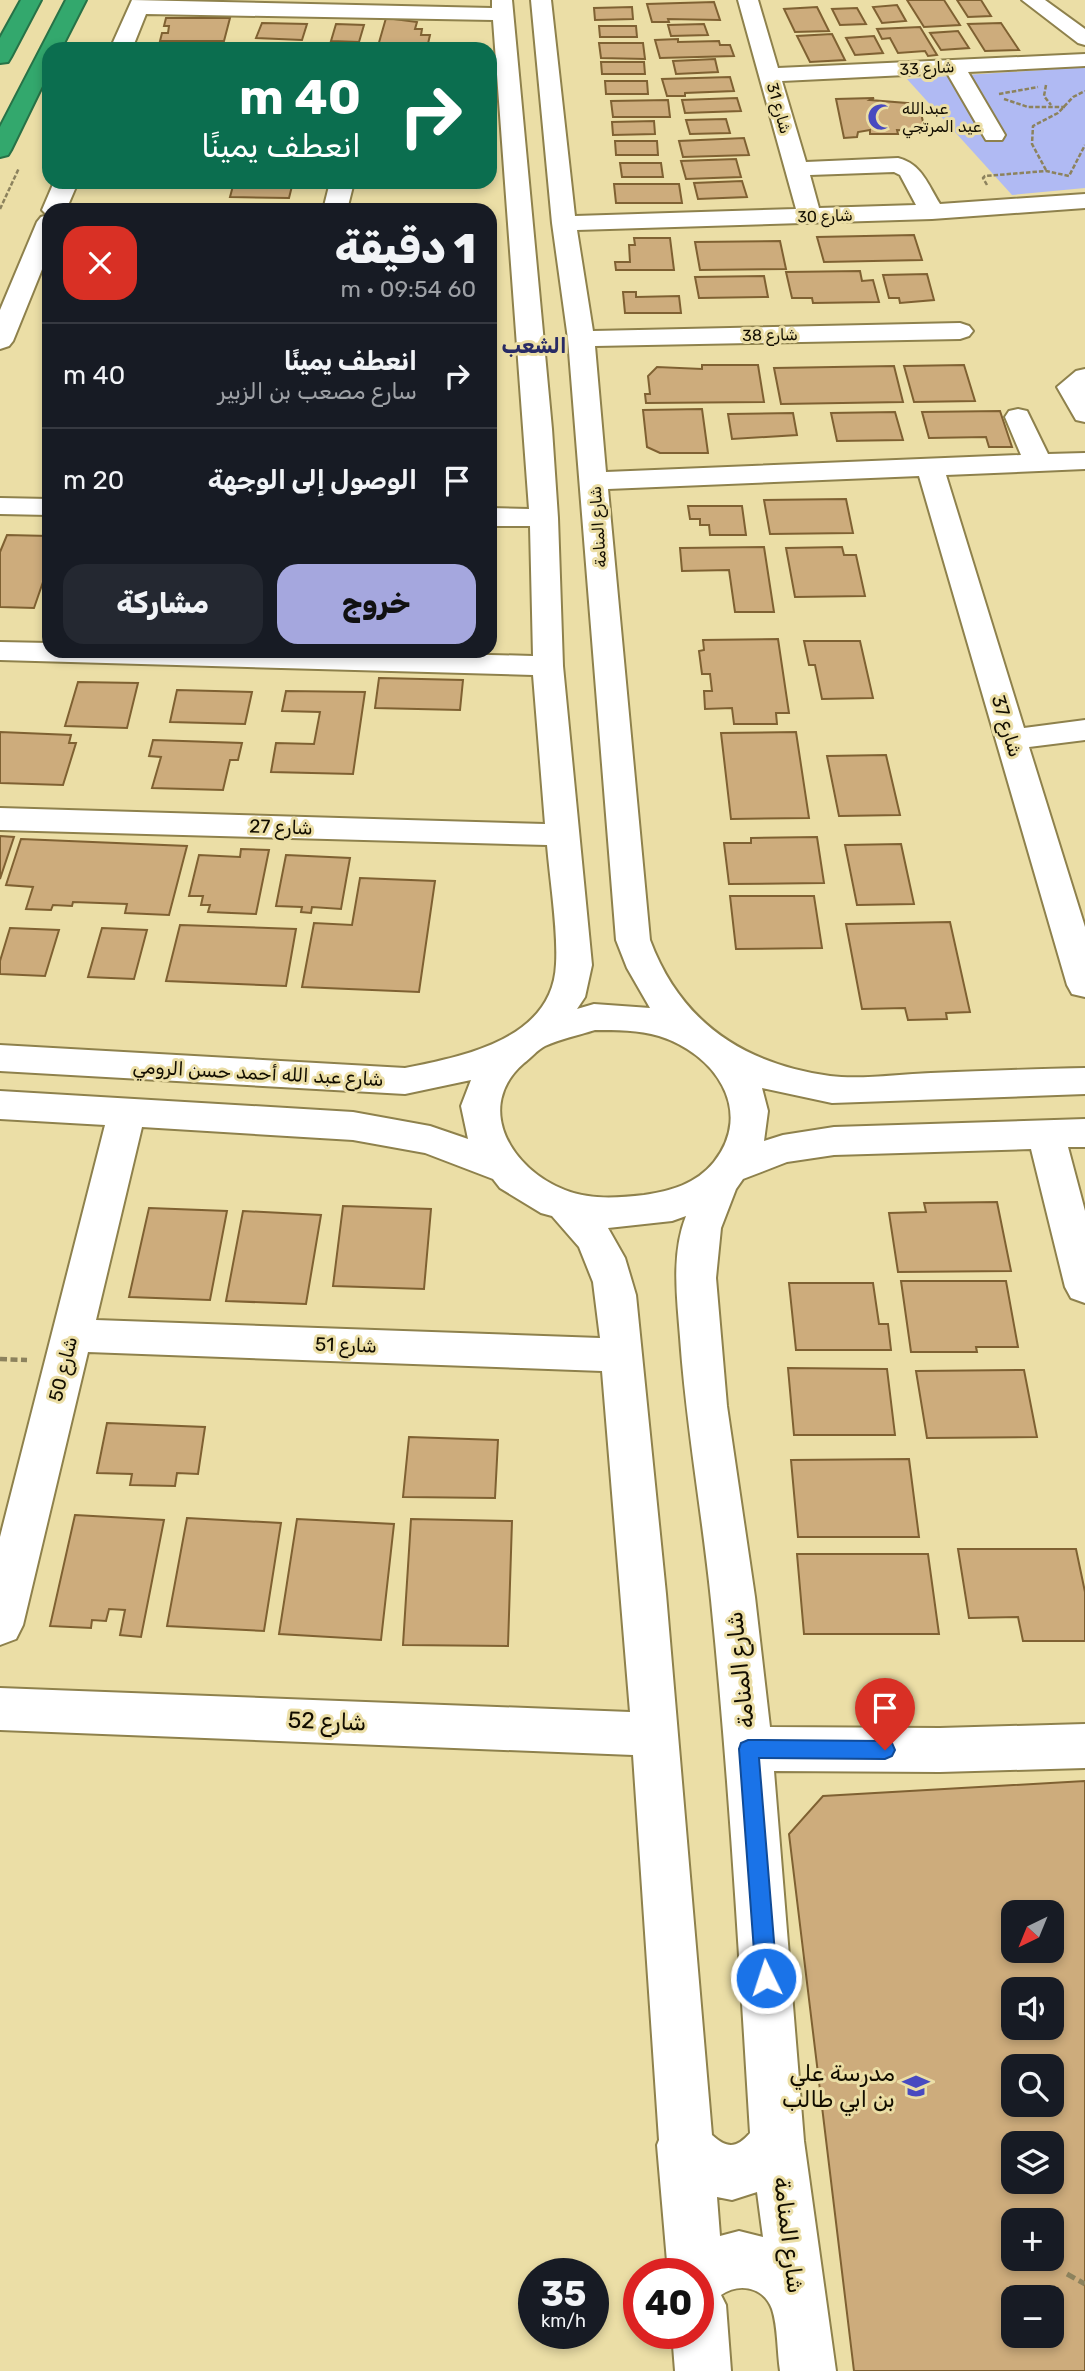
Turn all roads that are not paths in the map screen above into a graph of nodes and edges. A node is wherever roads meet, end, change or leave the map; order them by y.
1 (31, 0) edge
2 (76, 0) edge
3 (541, 0) edge
4 (748, 0) edge
5 (1032, 0) edge
6 (141, 4) edge
7 (503, 7) edge
8 (1085, 39) edge
9 (53, 42) edge
10 (124, 42) edge
11 (0, 57) edge
12 (1085, 60) edge
13 (42, 64) edge
14 (954, 67) junction
15 (770, 75) junction
16 (500, 89) edge
17 (994, 135) dead end
18 (514, 136) junction
19 (0, 150) edge
20 (557, 150) junction
21 (516, 165) junction
22 (797, 169) junction
23 (1085, 201) edge
24 (932, 212) junction
25 (810, 216) junction
26 (564, 223) junction
27 (42, 239) edge
28 (960, 331) dead end
29 (581, 339) junction
30 (0, 341) edge
31 (1085, 377) edge
32 (534, 386) junction
33 (584, 386) junction
34 (1085, 414) edge
35 (1018, 417) dead end
36 (538, 429) junction
37 (590, 432) junction
38 (1085, 461) edge
39 (1038, 463) junction
40 (930, 468) junction
41 (595, 481) junction
42 (0, 506) edge
43 (42, 507) edge
44 (497, 517) edge
45 (544, 518) junction
46 (0, 651) edge
47 (42, 652) edge
48 (256, 658) edge
49 (548, 666) junction
50 (1085, 730) edge
51 (1011, 739) junction
52 (0, 819) edge
53 (563, 835) junction
54 (572, 935) junction
55 (632, 940) junction
56 (1085, 985) edge
57 (545, 1029) junction
58 (705, 1044) junction
59 (512, 1050) junction
60 (0, 1058) edge
61 (371, 1080) junction
62 (1085, 1081) edge
63 (886, 1090) junction
64 (0, 1105) edge
65 (127, 1113) junction
66 (353, 1126) junction
67 (1085, 1133) edge
68 (1046, 1135) junction
69 (894, 1139) junction
70 (500, 1167) junction
71 (726, 1175) junction
72 (566, 1207) junction
73 (1085, 1287) edge
74 (71, 1335) junction
75 (621, 1355) junction
76 (10, 1542) edge
77 (0, 1625) edge
78 (0, 1709) edge
79 (654, 1734) junction
80 (1085, 1746) edge
81 (748, 1749) junction
82 (777, 2141) junction
83 (684, 2145) junction
84 (695, 2258) edge
85 (714, 2264) edge
86 (797, 2295) junction
87 (702, 2349) edge
88 (704, 2371) edge
89 (808, 2371) edge

1 - 11 highway
2 - 9 highway
3 - 20 street, شارع المنامة
4 - 15 street, شارع 31
5 - 8 street
6 - 7 street
6 - 10 street
7 - 16 street
12 - 14 street, شارع 33
13 - 19 highway
14 - 15 street, شارع 33
14 - 17 street
15 - 22 street, شارع 31
16 - 18 street
18 - 20 street
18 - 21 street
20 - 21 street
20 - 26 street, شارع المنامة
21 - 32 street
22 - 24 street
22 - 25 street, شارع 31
23 - 24 street, شارع 30
24 - 25 street, شارع 30
25 - 26 street, شارع 30
26 - 29 street, شارع المنامة
27 - 30 street
28 - 29 street, شارع 38
29 - 33 street, شارع المنامة
31 - 34 street
32 - 33 street
32 - 36 street
33 - 37 street, شارع المنامة
35 - 39 street
36 - 37 street
36 - 45 street
37 - 41 street, شارع المنامة
38 - 39 street
39 - 40 street
40 - 41 street
40 - 51 street, شارع 37
41 - 55 street, شارع المنامة
42 - 43 street
44 - 45 street
45 - 49 street
46 - 47 street
48 - 49 street
49 - 53 street
50 - 51 street
51 - 56 street, شارع 37
52 - 53 street, شارع 27
53 - 54 street
54 - 55 street
54 - 57 street
55 - 58 street, شارع المنامة
57 - 58 street
57 - 59 street
58 - 63 street
58 - 71 street
59 - 61 street, شارع عبد الله أحمد حسن الرومي
59 - 70 street
60 - 61 street, شارع عبد الله أحمد حسن الرومي
61 - 66 street
62 - 63 street
63 - 69 street
64 - 65 street
65 - 66 street
65 - 74 street, شارع 50
66 - 70 street
67 - 68 street
68 - 69 street
68 - 73 street
69 - 71 street
70 - 72 street
71 - 72 street
71 - 81 street, شارع المنامة
72 - 75 street
74 - 75 street, شارع 51
74 - 76 street, شارع 50
75 - 79 street
76 - 77 street, شارع 50
78 - 79 street, شارع 52
79 - 83 street
80 - 81 street
81 - 82 street, شارع المنامة
82 - 83 street
82 - 86 street, شارع المنامة
83 - 84 street
85 - 86 street
86 - 89 street, شارع المنامة
87 - 88 street

